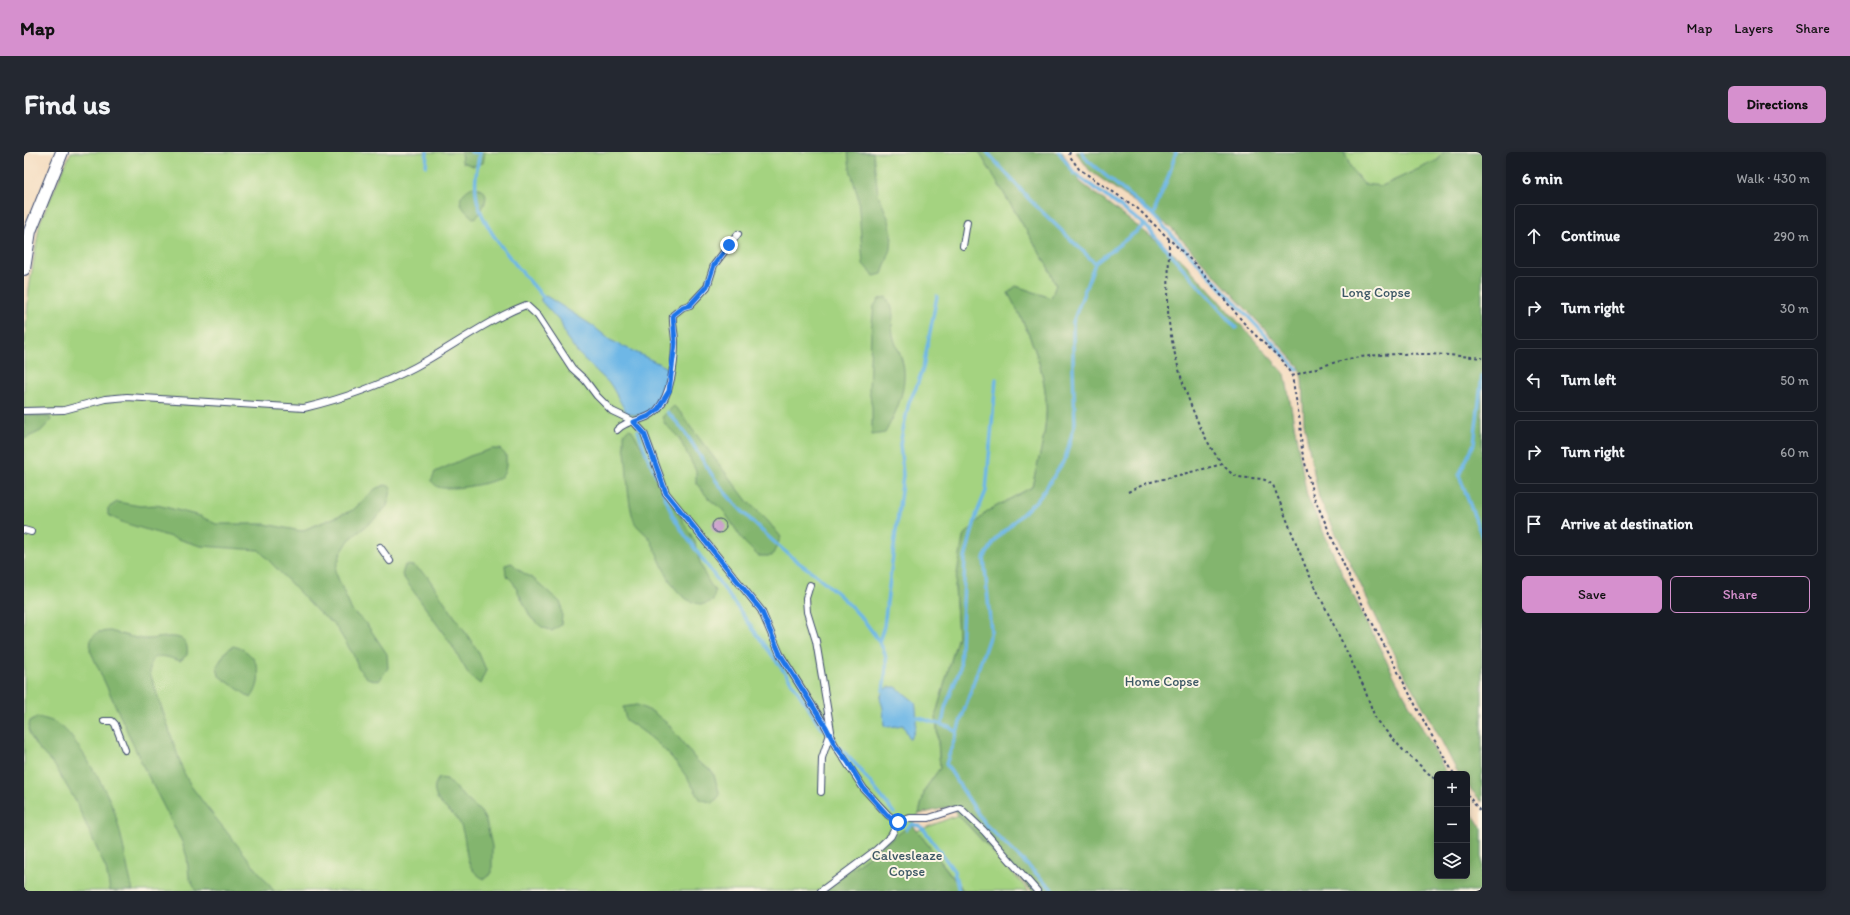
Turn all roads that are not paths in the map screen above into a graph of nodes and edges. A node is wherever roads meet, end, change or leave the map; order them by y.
1 (62, 152) edge
2 (966, 222) dead end
3 (738, 234) dead end
4 (963, 246) dead end
5 (24, 269) edge
6 (24, 411) edge
7 (634, 422) junction
8 (618, 430) dead end
9 (24, 530) edge
10 (31, 532) dead end
11 (380, 547) dead end
12 (390, 561) dead end
13 (810, 585) dead end
14 (104, 721) dead end
15 (830, 734) junction
16 (125, 750) dead end
17 (821, 792) dead end
18 (898, 822) junction
19 (821, 891) edge
20 (1037, 891) edge

1 - 5 street
2 - 4 lane
3 - 7 lane
6 - 7 lane
7 - 8 lane
7 - 15 lane
9 - 10 lane
11 - 12 lane
13 - 15 lane
14 - 16 lane
15 - 17 lane
15 - 18 lane
18 - 19 lane
18 - 20 lane

